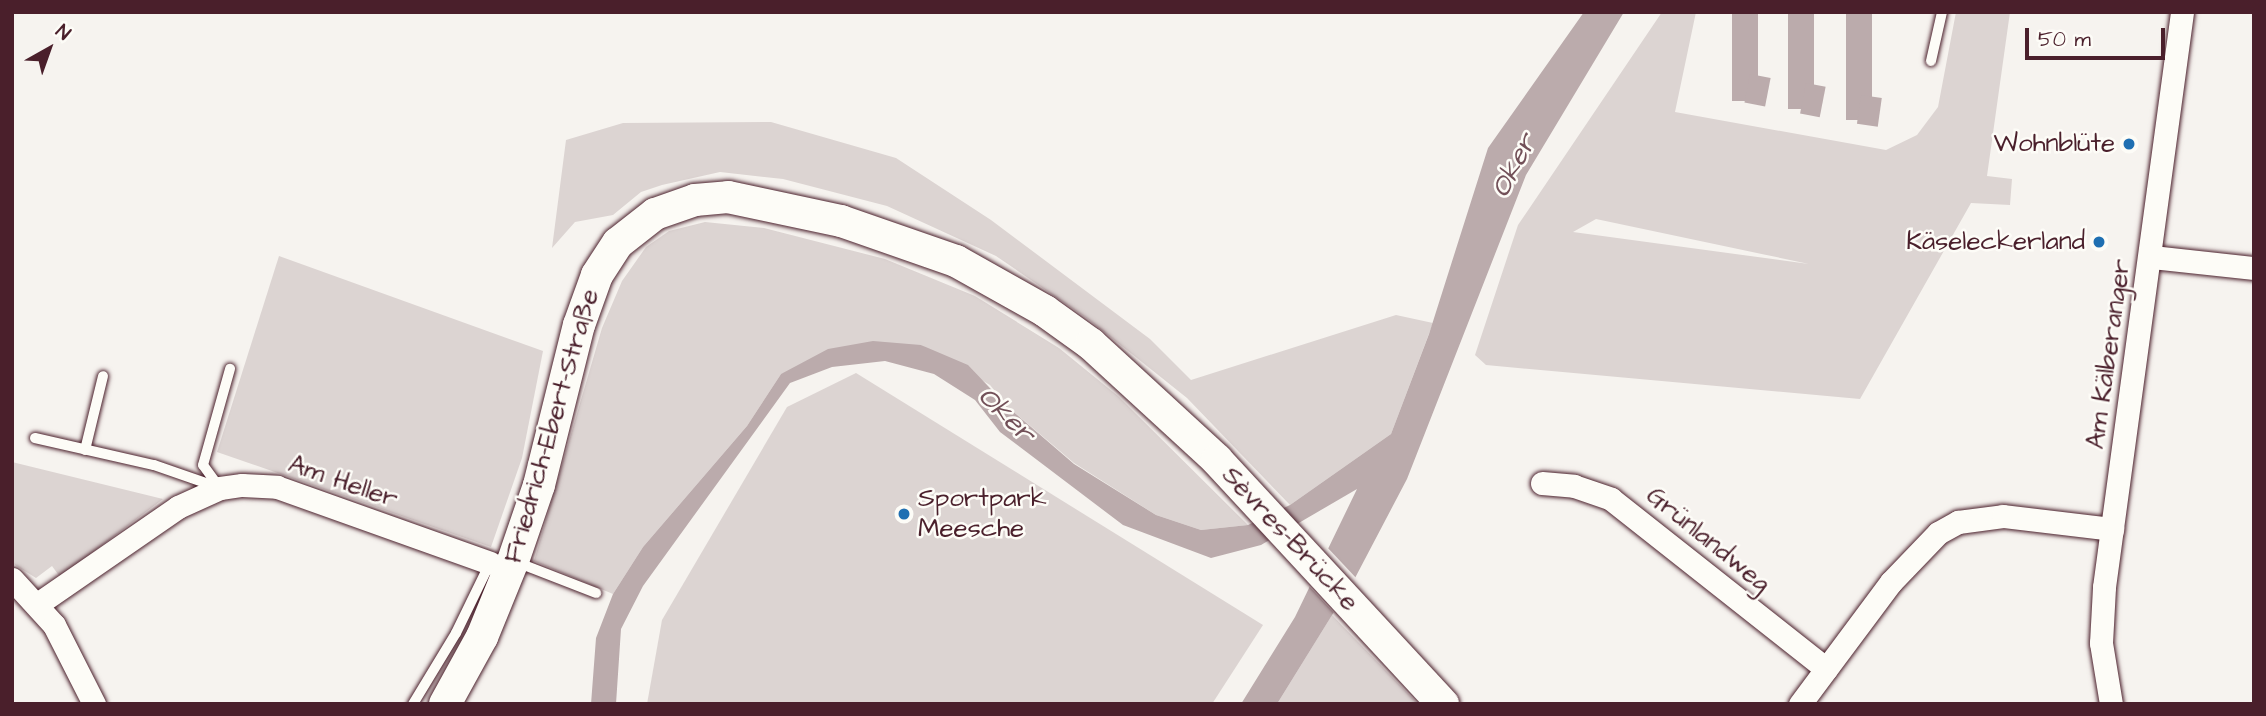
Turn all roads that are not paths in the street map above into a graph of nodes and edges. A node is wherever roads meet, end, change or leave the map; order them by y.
1 (1941, 12) edge
2 (2182, 12) edge
3 (1931, 61) dead end
4 (2152, 257) junction
5 (2254, 268) edge
6 (230, 369) dead end
7 (103, 376) dead end
8 (34, 438) dead end
9 (85, 450) junction
10 (1217, 460) joint
11 (1542, 483) dead end
12 (220, 488) junction
13 (2112, 529) junction
14 (502, 562) junction
15 (12, 579) edge
16 (596, 593) dead end
17 (39, 603) junction
18 (1826, 669) junction
19 (90, 702) edge
20 (1800, 703) edge
21 (413, 704) edge
22 (445, 704) edge
23 (1443, 704) edge
24 (2111, 704) edge

1 - 3 lane
2 - 4 street, Am Kälberanger
4 - 5 street
4 - 13 street, Am Kälberanger
6 - 12 lane
7 - 9 lane
8 - 9 lane
9 - 12 lane
10 - 14 main road, Friedrich-Ebert-Straße
10 - 23 main road, Sèvres-Brücke
11 - 18 street, Grünlandweg
12 - 14 street, Am Heller
12 - 17 street, Am Heller
13 - 18 street
13 - 24 street, Am Kälberanger
14 - 16 lane
14 - 21 lane
14 - 22 main road, Friedrich-Ebert-Straße
15 - 17 street
17 - 19 street
18 - 20 street

